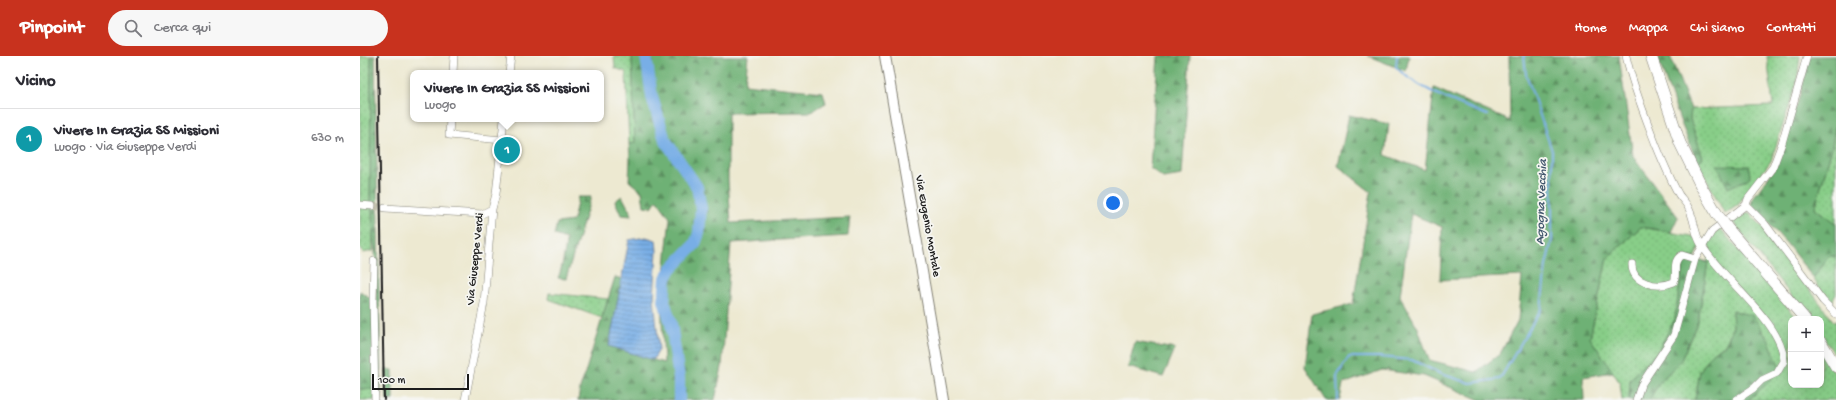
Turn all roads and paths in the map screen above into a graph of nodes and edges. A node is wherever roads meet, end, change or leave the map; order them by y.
1 (454, 56) edge
2 (511, 56) edge
3 (885, 56) edge
4 (1626, 56) edge
5 (1651, 56) edge
6 (1807, 56) edge
7 (453, 70) edge
8 (509, 70) edge
9 (450, 122) edge
10 (504, 122) edge
11 (502, 140) junction
12 (360, 205) edge
13 (1746, 205) junction
14 (371, 206) tunnel mouth
15 (385, 208) tunnel mouth
16 (492, 209) junction
17 (1702, 246) junction
18 (1696, 259) junction
19 (374, 261) dead end
20 (1632, 264) dead end
21 (1836, 314) edge
22 (1802, 316) edge
23 (1824, 347) edge
24 (1836, 367) edge
25 (375, 400) edge
26 (465, 400) edge
27 (944, 400) edge
28 (1636, 400) edge
29 (1736, 400) edge

1 - 7 street
2 - 8 street
3 - 27 street, Via Eugenio Montale
4 - 17 street
5 - 22 main road, bridge
6 - 13 street
9 - 11 street
10 - 11 street, Via Giuseppe Verdi
11 - 16 street, Via Giuseppe Verdi
12 - 14 street
13 - 17 street
13 - 21 street
15 - 16 street
16 - 26 street, Via Giuseppe Verdi
17 - 18 street
17 - 29 street
18 - 20 street
18 - 28 street
19 - 25 street
23 - 24 main road

